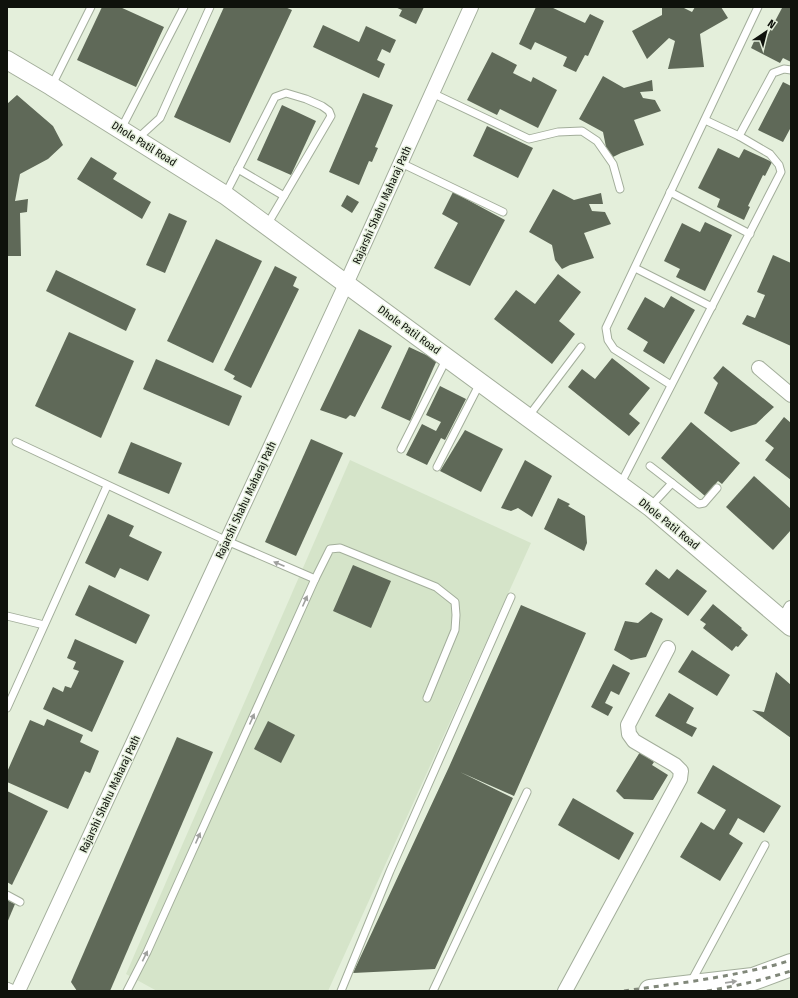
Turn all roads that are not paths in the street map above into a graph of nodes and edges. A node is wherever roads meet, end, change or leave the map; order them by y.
1 (90, 7) edge
2 (184, 7) edge
3 (210, 7) edge
4 (471, 7) edge
5 (758, 7) edge
6 (7, 60) edge
7 (791, 70) edge
8 (52, 86) junction
9 (432, 93) junction
10 (705, 120) junction
11 (121, 130) junction
12 (739, 136) junction
13 (137, 140) junction
14 (401, 163) junction
15 (238, 169) junction
16 (620, 189) dead end
17 (670, 192) junction
18 (225, 195) junction
19 (284, 196) junction
20 (503, 212) dead end
21 (267, 226) junction
22 (750, 234) junction
23 (635, 268) junction
24 (346, 284) junction
25 (712, 307) junction
26 (581, 347) dead end
27 (447, 358) junction
28 (759, 368) dead end
29 (480, 383) junction
30 (671, 385) junction
31 (791, 395) edge
32 (527, 418) junction
33 (16, 442) dead end
34 (401, 449) dead end
35 (650, 466) dead end
36 (437, 467) dead end
37 (672, 483) junction
38 (620, 485) junction
39 (107, 486) junction
40 (717, 488) dead end
41 (650, 507) junction
42 (227, 541) junction
43 (315, 579) junction
44 (510, 597) dead end
45 (7, 616) edge
46 (789, 619) edge
47 (44, 626) junction
48 (668, 648) dead end
49 (427, 698) dead end
50 (7, 708) edge
51 (527, 792) dead end
52 (766, 845) dead end
53 (7, 895) edge
54 (20, 902) dead end
55 (791, 965) edge
56 (7, 986) edge
57 (689, 987) junction
58 (18, 991) edge
59 (127, 991) edge
60 (341, 991) edge
61 (433, 991) edge
62 (565, 991) edge
63 (650, 991) edge

1 - 8 lane
2 - 11 lane
3 - 13 lane
4 - 9 street, Rajarshi Shahu Maharaj Path
5 - 10 lane
6 - 8 street, Dhole Patil Road
7 - 12 lane
8 - 11 street, Dhole Patil Road
9 - 14 street, Rajarshi Shahu Maharaj Path
9 - 16 lane
10 - 12 lane
10 - 17 lane
11 - 13 street, Dhole Patil Road
12 - 22 lane
13 - 18 street, Dhole Patil Road
14 - 20 lane
14 - 24 street, Rajarshi Shahu Maharaj Path
15 - 18 lane
15 - 19 lane
15 - 19 lane
17 - 22 lane
17 - 23 lane
18 - 21 street, Dhole Patil Road
19 - 21 lane
21 - 24 street, Dhole Patil Road
22 - 25 lane
23 - 25 lane
23 - 30 lane
24 - 27 street, Dhole Patil Road
24 - 42 street, Rajarshi Shahu Maharaj Path
25 - 30 lane
26 - 32 lane
27 - 29 street, Dhole Patil Road
27 - 34 lane
28 - 31 street
29 - 32 street, Dhole Patil Road
29 - 36 lane
30 - 38 lane
32 - 38 street, Dhole Patil Road
33 - 39 lane
35 - 37 lane
37 - 40 lane
37 - 41 lane
38 - 41 street, Dhole Patil Road
39 - 42 lane
39 - 47 lane
41 - 46 street, Dhole Patil Road
43 -> 42 lane
42 - 58 street, Rajarshi Shahu Maharaj Path
43 - 49 lane
59 -> 43 lane
44 - 60 lane
45 - 47 lane
47 - 50 lane
48 - 62 street
51 - 61 lane
52 - 57 lane
53 - 54 lane
57 -> 55 highway
56 - 58 lane
57 - 63 highway

